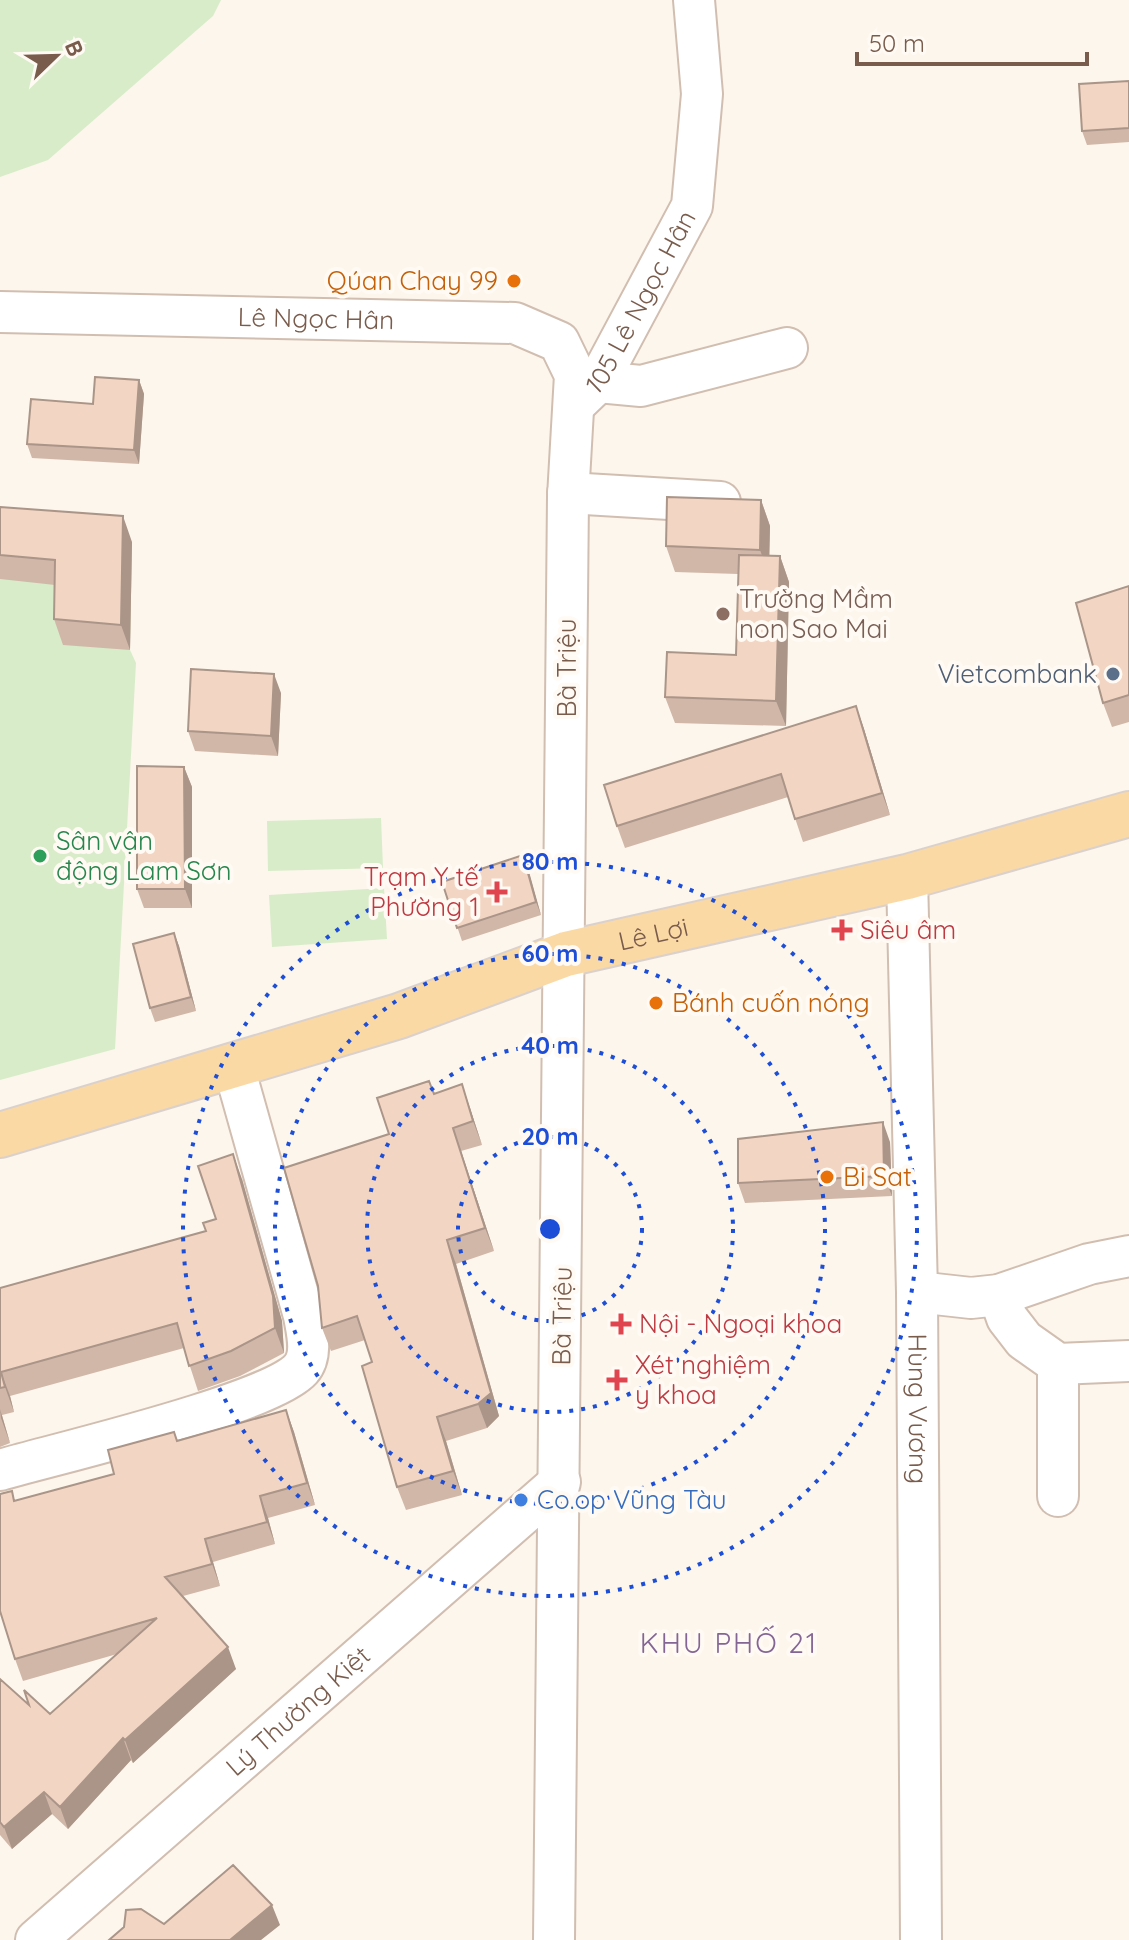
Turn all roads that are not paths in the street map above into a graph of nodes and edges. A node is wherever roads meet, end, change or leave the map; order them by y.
1 (694, 0) edge
2 (0, 312) edge
3 (787, 348) dead end
4 (586, 394) junction
5 (568, 493) junction
6 (751, 504) edge
7 (1129, 814) edge
8 (907, 877) junction
9 (566, 954) junction
10 (233, 1064) junction
11 (0, 1135) edge
12 (1129, 1256) edge
13 (917, 1292) junction
14 (999, 1295) junction
15 (1129, 1361) edge
16 (1058, 1364) junction
17 (0, 1470) edge
18 (560, 1482) junction
19 (1058, 1496) dead end
20 (36, 1940) edge
21 (554, 1940) edge
22 (921, 1940) edge

1 - 4 street, 105 Lê Ngọc Hân
2 - 4 street, Lê Ngọc Hân
3 - 4 street
4 - 5 street, Bà Triệu
5 - 6 street
5 - 9 street, Bà Triệu
7 - 8 main road, Lê Lợi
8 - 9 main road, Lê Lợi
8 - 13 street, Hùng Vương
9 - 10 main road, Lê Lợi
9 - 18 street, Bà Triệu
10 - 11 main road, Lê Lợi
10 - 17 street
12 - 14 street
13 - 14 street
13 - 22 street, Hùng Vương
14 - 16 street
15 - 16 street
16 - 19 street
18 - 20 street, Lý Thường Kiệt
18 - 21 street, Bà Triệu

